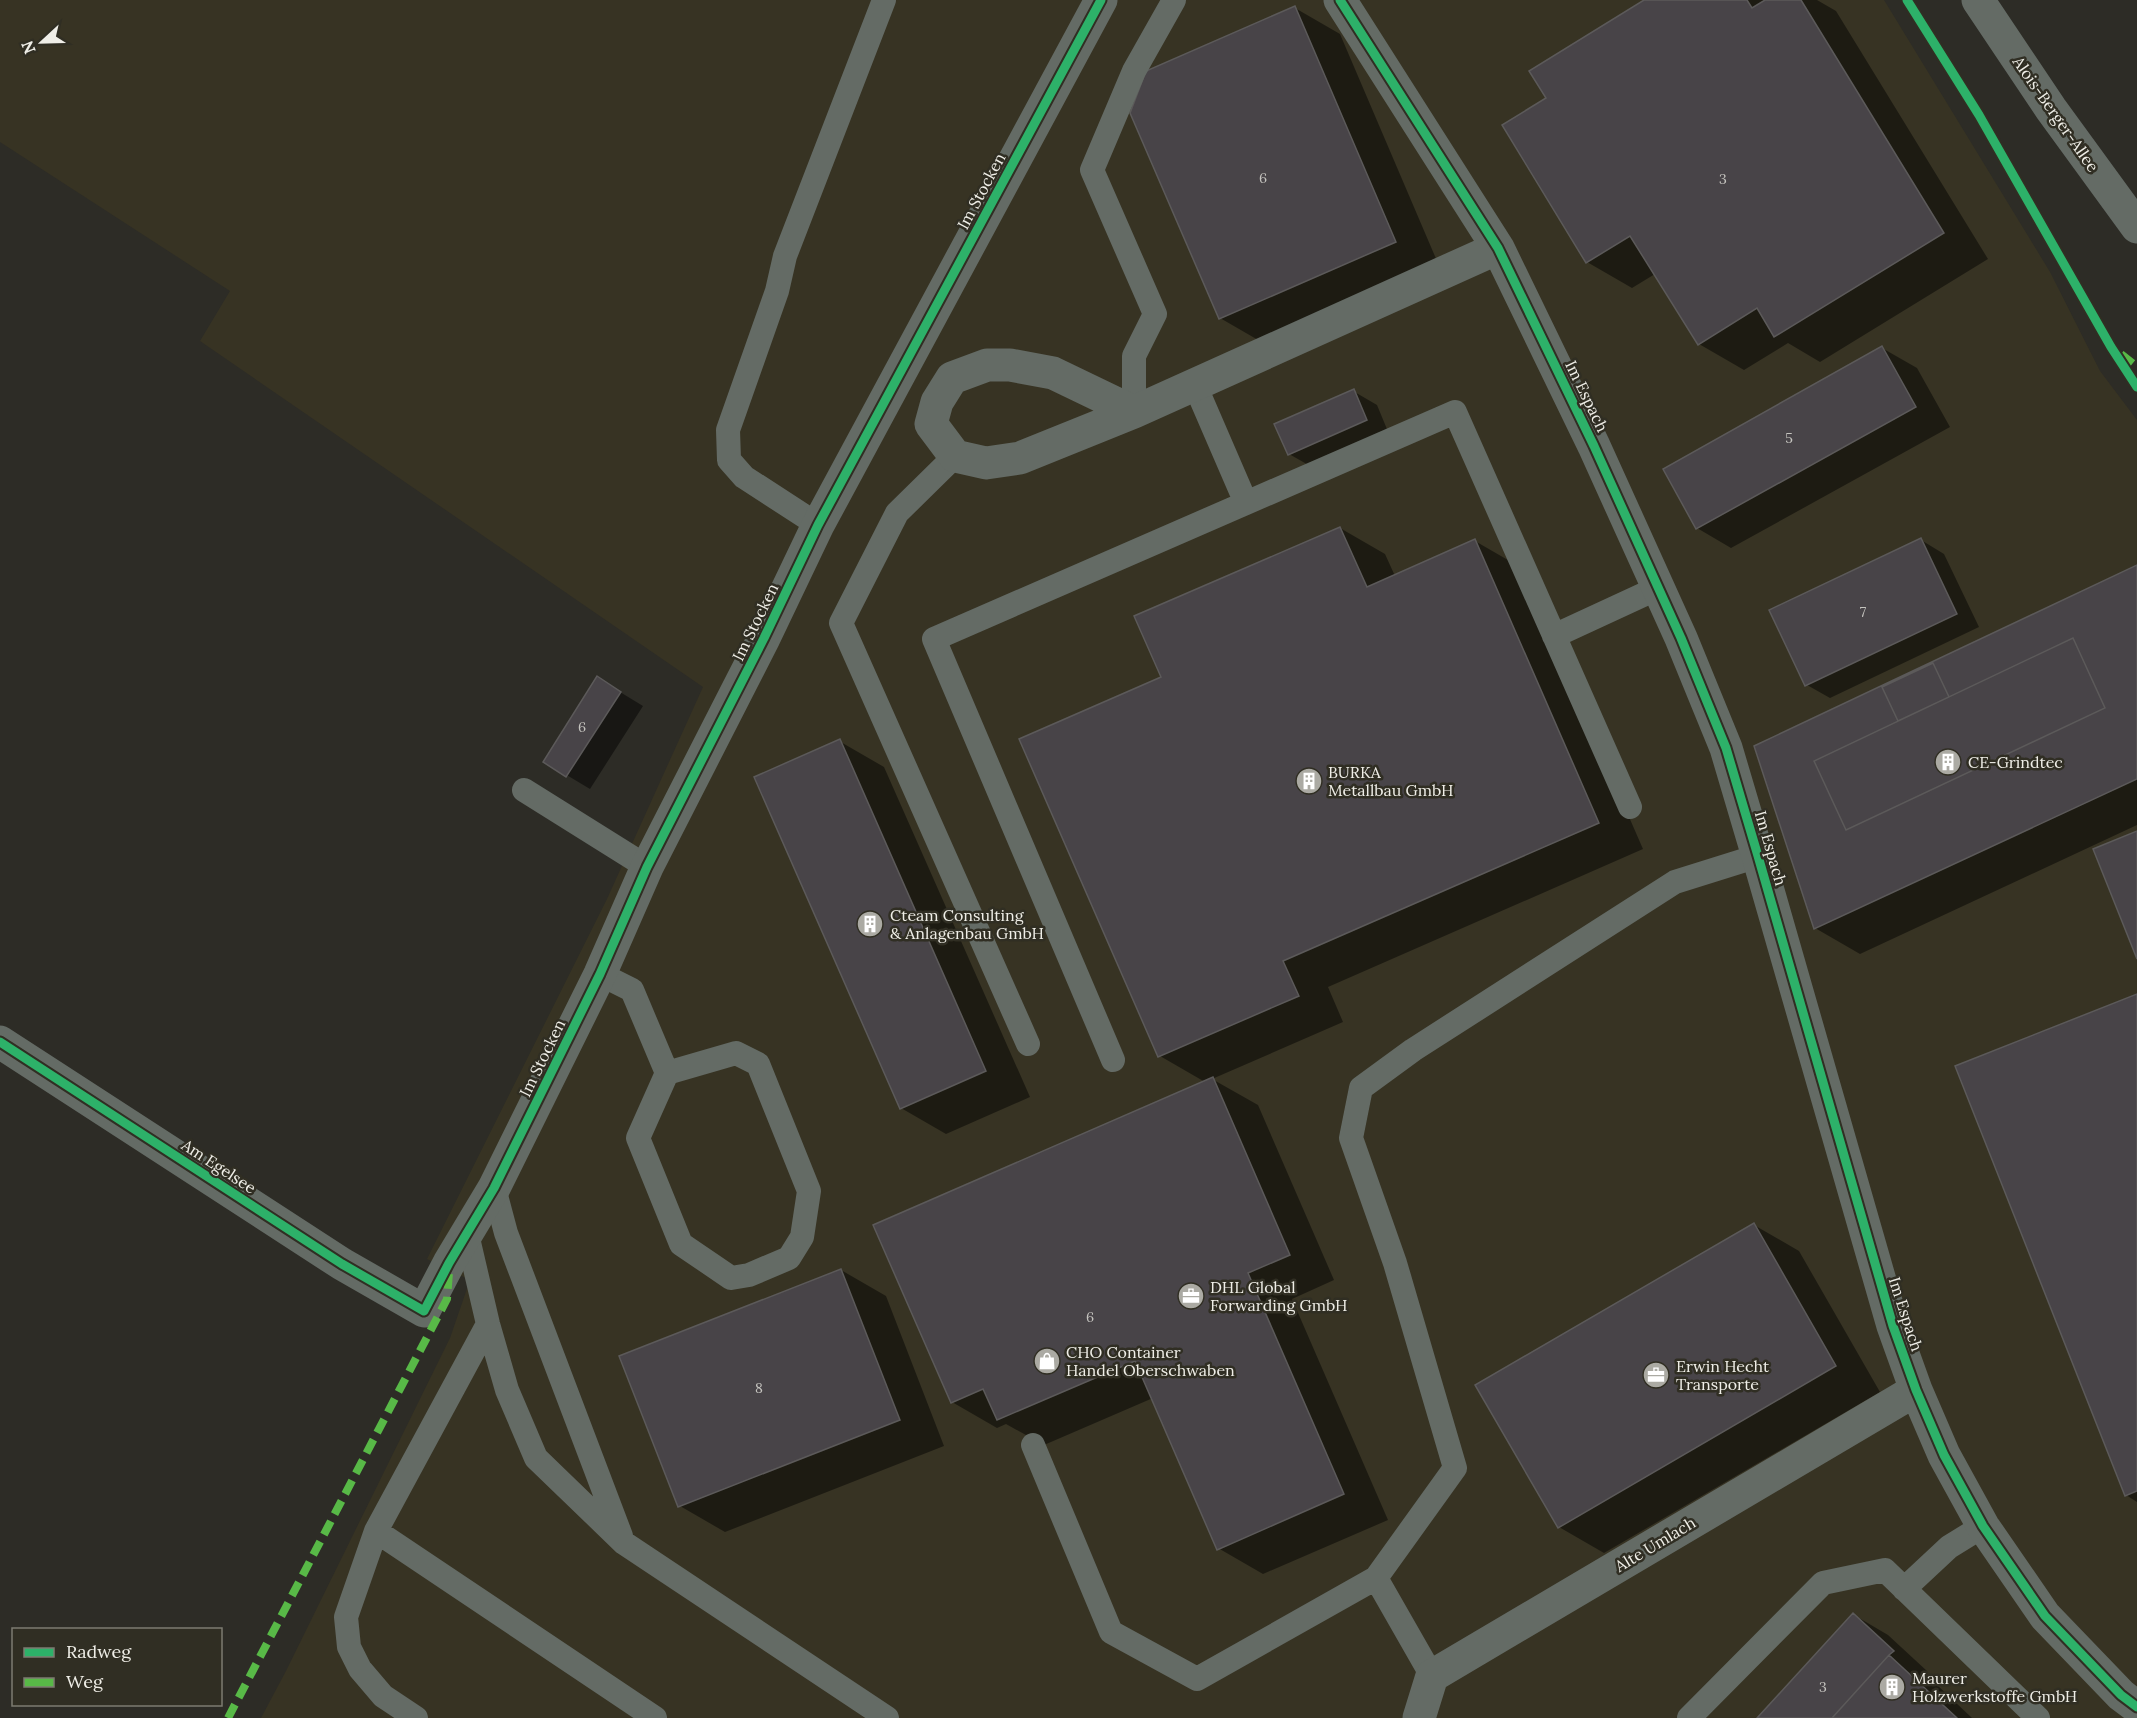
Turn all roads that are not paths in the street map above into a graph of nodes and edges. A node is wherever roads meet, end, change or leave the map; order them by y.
1 (884, 0) edge
2 (1101, 0) edge
3 (1174, 0) edge
4 (1340, 0) edge
5 (1978, 0) edge
6 (2137, 227) edge
7 (1498, 248) junction
8 (1196, 385) junction
9 (1134, 412) junction
10 (955, 456) junction
11 (1246, 504) junction
12 (818, 525) junction
13 (1660, 587) junction
14 (1554, 636) junction
15 (524, 790) dead end
16 (1630, 807) dead end
17 (1758, 856) junction
18 (647, 867) junction
19 (600, 974) junction
20 (0, 1042) edge
21 (1028, 1044) dead end
22 (1113, 1060) dead end
23 (668, 1073) junction
24 (494, 1188) junction
25 (467, 1234) junction
26 (424, 1311) joint
27 (488, 1324) junction
28 (1916, 1390) junction
29 (1032, 1445) dead end
30 (1983, 1526) junction
31 (376, 1531) junction
32 (624, 1544) junction
33 (1376, 1578) junction
34 (1904, 1589) junction
35 (1432, 1676) junction
36 (2137, 1707) edge
37 (416, 1718) edge
38 (655, 1718) edge
39 (886, 1718) edge
40 (1419, 1718) edge
41 (1689, 1718) edge
42 (2038, 1718) edge

1 - 12 lane
2 - 12 street, Im Stocken
3 - 9 lane
4 - 7 street, Im Espach
5 - 6 street, Alois-Berger-Allee
7 - 8 street
7 - 13 street, Im Espach
8 - 9 street
8 - 11 lane
9 - 10 street
9 - 10 street
10 - 21 lane
11 - 14 lane
11 - 22 lane
12 - 18 street, Im Stocken
13 - 14 lane
13 - 17 street, Im Espach
14 - 16 lane
15 - 18 lane
17 - 28 street, Im Espach
17 - 33 lane
18 - 19 street, Im Stocken
19 - 23 lane
19 - 24 street, Im Stocken
20 - 26 street, Am Egelsee
23 - 23 lane
24 - 25 street, Im Stocken
24 - 32 lane
25 - 26 street, Im Stocken
25 - 27 lane
27 - 31 lane
27 - 32 lane
28 - 30 street, Im Espach
28 - 35 street, Alte Umlach
29 - 33 lane
30 - 34 lane
30 - 36 street, Im Espach
31 - 37 lane
31 - 38 lane
32 - 39 lane
33 - 35 lane
34 - 41 lane
34 - 42 lane
35 - 40 street

